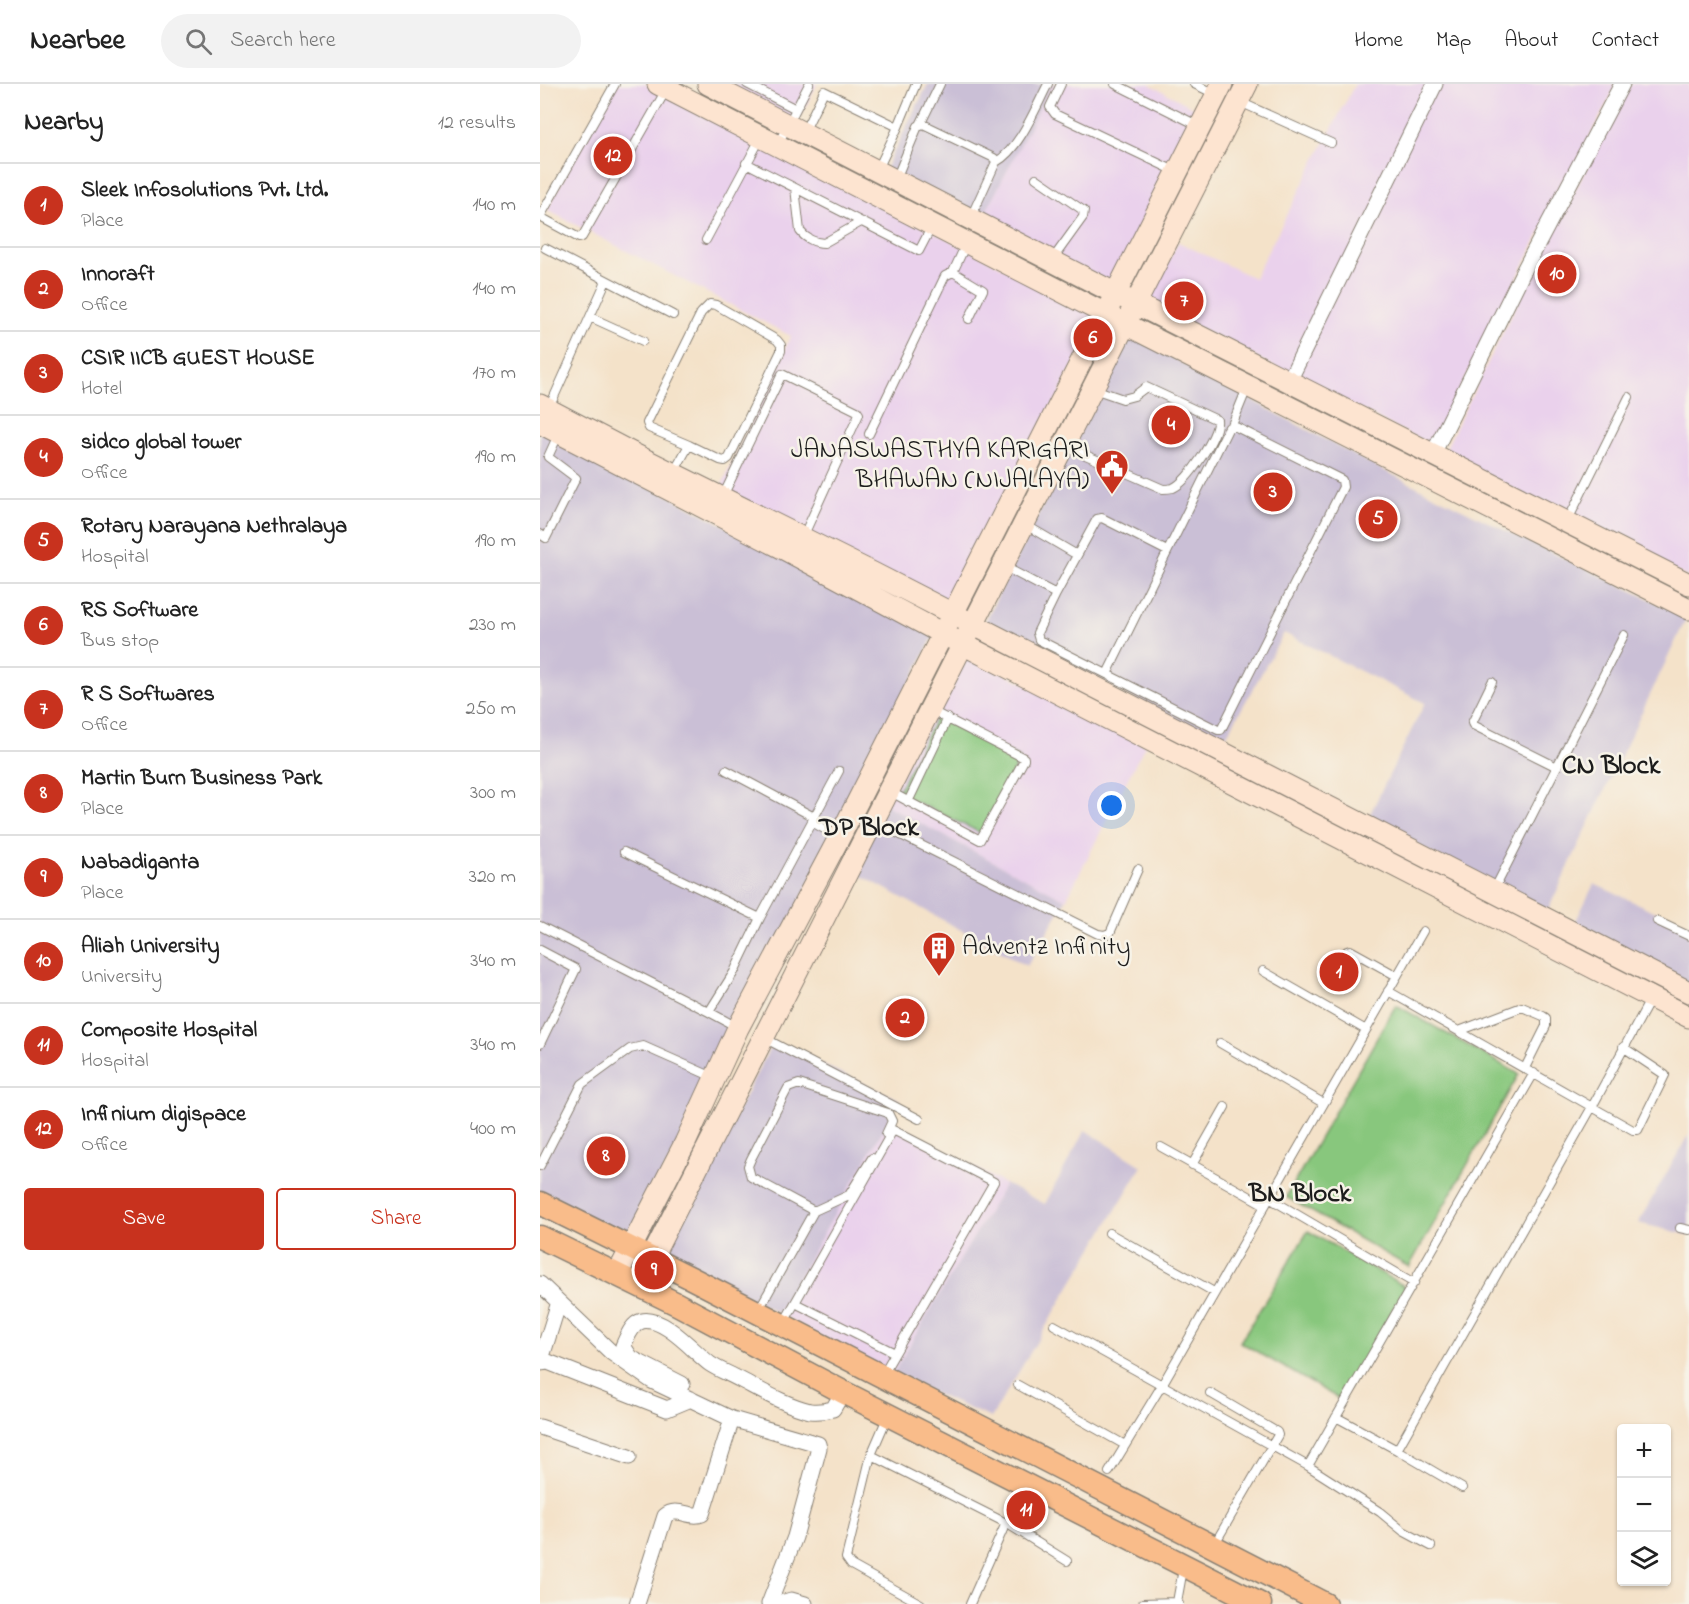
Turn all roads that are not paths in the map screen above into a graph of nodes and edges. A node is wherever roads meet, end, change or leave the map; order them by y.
1 (615, 84) edge
2 (747, 84) edge
3 (809, 84) edge
4 (916, 84) edge
5 (940, 84) edge
6 (1048, 84) edge
7 (1061, 84) edge
8 (1115, 84) edge
9 (1194, 84) edge
10 (1435, 84) edge
11 (1622, 84) edge
12 (712, 85) edge
13 (662, 86) edge
14 (826, 87) edge
15 (1245, 89) edge
16 (1219, 90) edge
17 (703, 107) junction
18 (796, 122) junction
19 (920, 125) junction
20 (1200, 126) junction
21 (898, 127) junction
22 (769, 141) junction
23 (1331, 143) dead end
24 (996, 162) junction
25 (746, 164) junction
26 (1177, 172) junction
27 (886, 176) junction
28 (1035, 178) dead end
29 (795, 188) junction
30 (970, 219) junction
31 (861, 222) junction
32 (932, 225) junction
33 (706, 240) dead end
34 (967, 242) junction
35 (545, 248) dead end
36 (1051, 260) junction
37 (953, 272) junction
38 (606, 281) junction
39 (1116, 293) junction
40 (1136, 304) junction
41 (1105, 314) junction
42 (673, 315) dead end
43 (590, 318) junction
44 (969, 319) dead end
45 (1125, 324) junction
46 (643, 340) dead end
47 (1289, 381) junction
48 (1248, 386) junction
49 (1092, 388) junction
50 (1629, 397) dead end
51 (543, 413) edge
52 (1232, 425) junction
53 (568, 432) junction
54 (869, 435) dead end
55 (689, 445) junction
56 (1063, 445) junction
57 (1433, 454) junction
58 (673, 474) junction
59 (1473, 475) junction
60 (1461, 494) junction
61 (722, 498) junction
62 (1567, 522) junction
63 (1024, 524) junction
64 (542, 538) edge
65 (790, 538) junction
66 (1167, 551) junction
67 (1077, 555) junction
68 (1003, 566) junction
69 (1689, 584) edge
70 (1056, 594) junction
71 (1689, 609) edge
72 (953, 614) junction
73 (973, 624) junction
74 (943, 634) junction
75 (1624, 635) dead end
76 (963, 644) junction
77 (1107, 674) junction
78 (1492, 682) dead end
79 (939, 714) junction
80 (1557, 767) junction
81 (726, 770) dead end
82 (839, 771) dead end
83 (888, 791) junction
84 (908, 802) junction
85 (813, 819) junction
86 (873, 821) junction
87 (839, 837) junction
88 (624, 852) dead end
89 (1138, 869) dead end
90 (1493, 892) junction
91 (1514, 902) junction
92 (760, 918) junction
93 (1657, 921) dead end
94 (1503, 922) junction
95 (540, 926) edge
96 (1423, 931) dead end
97 (1689, 936) edge
98 (540, 950) edge
99 (1343, 958) dead end
100 (1263, 971) dead end
101 (1397, 976) junction
102 (1388, 991) junction
103 (1689, 992) edge
104 (1651, 998) junction
105 (709, 1012) junction
106 (1689, 1017) edge
107 (738, 1028) junction
108 (1366, 1030) junction
109 (1459, 1031) junction
110 (765, 1038) junction
111 (1220, 1043) dead end
112 (540, 1044) edge
113 (1623, 1047) junction
114 (1525, 1068) junction
115 (1534, 1073) junction
116 (715, 1078) junction
117 (1323, 1103) junction
118 (1225, 1107) dead end
119 (1592, 1107) junction
120 (919, 1119) dead end
121 (1161, 1147) dead end
122 (1192, 1165) junction
123 (540, 1166) edge
124 (1267, 1202) junction
125 (540, 1203) edge
126 (814, 1211) junction
127 (1680, 1228) dead end
128 (1689, 1230) edge
129 (1109, 1233) dead end
130 (540, 1237) edge
131 (631, 1248) junction
132 (651, 1258) junction
133 (617, 1275) junction
134 (1414, 1283) junction
135 (540, 1284) edge
136 (638, 1285) junction
137 (1214, 1292) junction
138 (559, 1302) junction
139 (795, 1303) junction
140 (757, 1312) junction
141 (782, 1325) junction
142 (1054, 1325) dead end
143 (895, 1353) junction
144 (541, 1358) edge
145 (882, 1376) junction
146 (1018, 1385) dead end
147 (1162, 1385) junction
148 (843, 1392) junction
149 (1210, 1393) dead end
150 (691, 1399) junction
151 (731, 1413) junction
152 (889, 1415) junction
153 (1336, 1417) junction
154 (540, 1427) edge
155 (1125, 1445) junction
156 (1272, 1447) junction
157 (1397, 1450) junction
158 (871, 1455) junction
159 (629, 1457) dead end
160 (1308, 1466) junction
161 (1109, 1472) dead end
162 (1462, 1488) dead end
163 (1006, 1523) junction
164 (1205, 1542) junction
165 (1431, 1546) dead end
166 (1067, 1561) dead end
167 (1183, 1564) junction
168 (1178, 1603) edge
169 (637, 1604) edge
170 (769, 1604) edge
171 (778, 1604) edge
172 (805, 1604) edge
173 (921, 1604) edge
174 (970, 1604) edge
175 (1143, 1604) edge
176 (1260, 1604) edge
177 (1325, 1604) edge

1 - 13 lane
2 - 18 lane
3 - 18 lane
4 - 21 lane
5 - 19 lane
6 - 24 lane
7 - 26 lane
8 - 20 lane
9 - 16 lane
10 - 47 street
11 - 57 street
12 - 17 lane
12 - 18 street
13 - 17 street
14 - 18 lane
14 - 21 lane
15 - 23 lane
15 - 40 street
16 - 20 street
17 - 22 street
18 - 22 lane
18 - 27 street
19 - 24 lane
19 - 27 lane
20 - 26 street
21 - 27 lane
22 - 25 lane
22 - 32 street
24 - 30 lane
25 - 29 lane
25 - 33 lane
26 - 39 street
27 - 30 street
28 - 36 lane
29 - 31 lane
29 - 31 lane
30 - 36 street
31 - 32 lane
32 - 34 street
34 - 37 lane
34 - 41 street
35 - 38 lane
36 - 39 street
37 - 44 lane
37 - 54 lane
38 - 42 lane
38 - 43 lane
39 - 40 street
39 - 41 street
40 - 45 street
40 - 47 street
41 - 45 street
41 - 72 street
43 - 46 lane
43 - 51 lane
45 - 48 street
45 - 49 street
47 - 57 street
48 - 52 lane
48 - 60 street
49 - 56 street
49 - 56 lane
50 - 62 lane
51 - 53 street
52 - 66 lane
52 - 77 lane
53 - 58 street
53 - 64 lane
53 - 65 street
55 - 55 lane
55 - 58 lane
56 - 63 street
57 - 59 street
58 - 61 street
59 - 60 street
59 - 62 street
60 - 71 street
61 - 65 street
61 - 65 lane
62 - 69 street
63 - 67 lane
63 - 68 street
65 - 72 street
65 - 74 street
66 - 67 lane
66 - 77 lane
67 - 70 lane
68 - 70 lane
68 - 73 street
70 - 77 lane
72 - 73 street
72 - 74 street
73 - 76 street
73 - 90 street
74 - 76 street
74 - 87 street
75 - 80 lane
76 - 79 street
76 - 94 street
78 - 80 lane
79 - 83 street
79 - 84 lane
79 - 84 lane
80 - 90 lane
81 - 85 lane
82 - 85 lane
83 - 84 lane
83 - 86 street
85 - 87 lane
85 - 92 lane
86 - 89 lane
86 - 110 street
87 - 107 street
88 - 92 lane
90 - 91 street
91 - 94 street
91 - 103 street
92 - 105 lane
93 - 97 lane
94 - 104 street
95 - 105 lane
96 - 101 lane
98 - 112 lane
99 - 101 lane
100 - 108 lane
101 - 102 lane
102 - 108 lane
102 - 109 lane
104 - 106 street
104 - 113 lane
105 - 107 lane
107 - 116 street
108 - 117 lane
109 - 114 lane
109 - 114 lane
110 - 120 lane
110 - 132 street
111 - 117 lane
113 - 119 lane
113 - 119 lane
114 - 115 lane
115 - 119 lane
115 - 134 lane
116 - 123 lane
116 - 131 street
117 - 124 lane
118 - 122 lane
119 - 157 lane
121 - 122 lane
122 - 124 lane
124 - 134 lane
124 - 137 lane
125 - 131 main road
126 - 126 lane
126 - 140 lane
127 - 128 lane
129 - 137 lane
130 - 133 main road
131 - 132 main road
131 - 133 street
132 - 136 street
132 - 140 main road
133 - 136 main road
134 - 153 lane
135 - 138 street
136 - 148 main road
137 - 147 lane
138 - 144 street
138 - 150 street
139 - 141 lane
139 - 143 lane
139 - 143 lane
140 - 141 main road
141 - 145 main road
142 - 147 lane
143 - 145 lane
144 - 150 street
145 - 164 main road
146 - 155 lane
147 - 155 lane
147 - 156 lane
148 - 151 street
148 - 152 main road
149 - 156 lane
150 - 151 street
151 - 169 street
151 - 170 street
152 - 158 lane
152 - 167 main road
153 - 157 lane
153 - 160 lane
154 - 159 street
155 - 161 lane
156 - 160 lane
156 - 164 lane
157 - 162 lane
158 - 163 lane
158 - 173 lane
160 - 165 lane
163 - 166 lane
163 - 174 lane
164 - 167 main road
164 - 177 main road
167 - 168 lane
167 - 176 main road
168 - 175 lane
171 - 172 street

